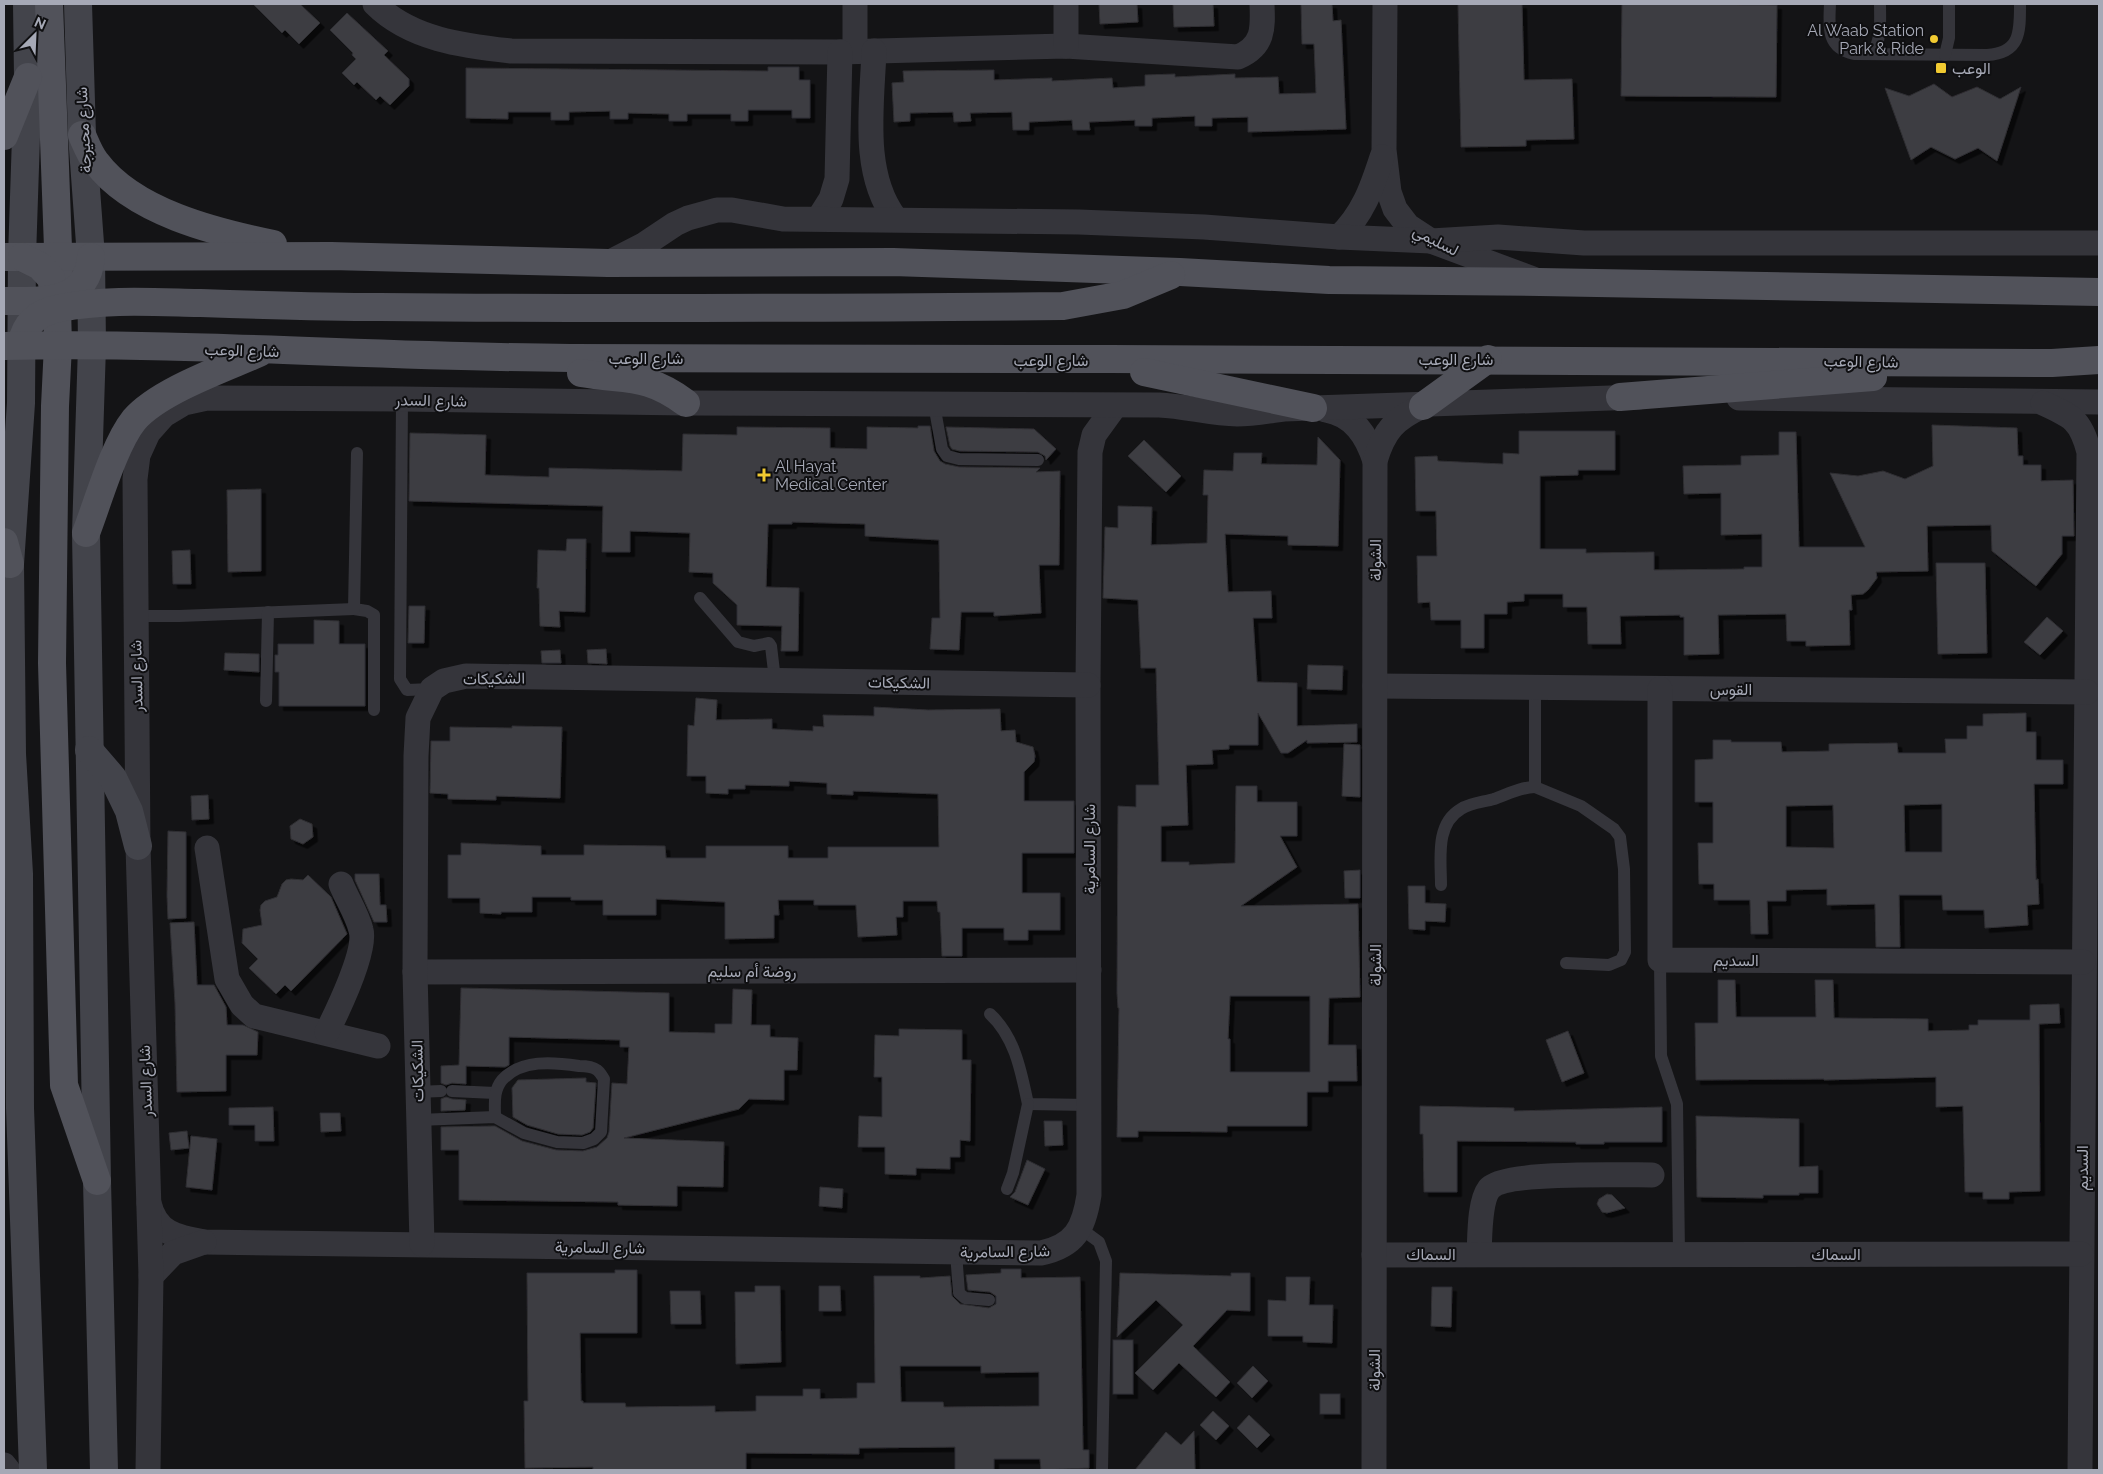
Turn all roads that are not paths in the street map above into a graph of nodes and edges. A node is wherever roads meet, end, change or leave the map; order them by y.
1 (27, 4) edge
2 (49, 4) edge
3 (78, 4) edge
4 (375, 4) edge
5 (855, 4) edge
6 (1066, 4) edge
7 (1262, 4) edge
8 (1385, 4) edge
9 (1830, 4) edge
10 (1880, 4) edge
11 (1949, 4) edge
12 (2020, 4) edge
13 (1066, 46) junction
14 (856, 51) junction
15 (1872, 54) junction
16 (1945, 55) junction
17 (28, 77) junction
18 (82, 135) junction
19 (4, 136) edge
20 (1384, 150) junction
21 (819, 218) junction
22 (895, 218) junction
23 (1339, 237) junction
24 (1431, 241) junction
25 (2099, 243) edge
26 (90, 256) junction
27 (331, 256) junction
28 (13, 257) edge
29 (58, 257) junction
30 (608, 263) junction
31 (1180, 272) junction
32 (1540, 282) junction
33 (2099, 292) edge
34 (13, 301) edge
35 (58, 303) junction
36 (91, 303) junction
37 (12, 345) edge
38 (58, 345) junction
39 (92, 346) junction
40 (265, 350) junction
41 (546, 358) junction
42 (1488, 359) junction
43 (1086, 360) junction
44 (2099, 360) edge
45 (2052, 363) junction
46 (1620, 397) junction
47 (402, 399) junction
48 (2038, 401) junction
49 (2099, 402) edge
50 (686, 404) junction
51 (934, 404) junction
52 (1051, 404) junction
53 (1115, 406) junction
54 (1423, 406) junction
55 (1313, 408) junction
56 (2099, 429) edge
57 (1090, 452) junction
58 (2089, 452) junction
59 (357, 453) dead end
60 (1038, 460) dead end
61 (1375, 460) junction
62 (2094, 493) edge
63 (86, 533) junction
64 (7, 553) edge
65 (700, 598) dead end
66 (354, 609) junction
67 (268, 612) junction
68 (136, 616) junction
69 (774, 680) junction
70 (1088, 685) junction
71 (1375, 686) junction
72 (1535, 688) junction
73 (432, 689) junction
74 (1660, 689) junction
75 (2087, 692) junction
76 (266, 701) dead end
77 (374, 710) dead end
78 (89, 750) junction
79 (8, 762) edge
80 (1535, 786) junction
81 (138, 846) junction
82 (207, 848) dead end
83 (341, 884) dead end
84 (1441, 884) dead end
85 (1660, 960) junction
86 (2083, 962) junction
87 (1566, 963) dead end
88 (1089, 970) junction
89 (416, 972) junction
90 (990, 1014) dead end
91 (327, 1032) junction
92 (396, 1047) junction
93 (437, 1091) junction
94 (495, 1093) junction
95 (1028, 1104) junction
96 (1089, 1105) junction
97 (20, 1108) junction
98 (495, 1117) junction
99 (418, 1120) junction
100 (4, 1152) edge
101 (1652, 1175) dead end
102 (97, 1181) junction
103 (1007, 1189) dead end
104 (149, 1203) junction
105 (1080, 1228) junction
106 (204, 1242) junction
107 (422, 1244) junction
108 (956, 1252) junction
109 (1679, 1253) junction
110 (1479, 1254) junction
111 (2082, 1254) junction
112 (1374, 1255) junction
113 (151, 1276) junction
114 (989, 1300) dead end
115 (4, 1465) edge
116 (8, 1470) edge
117 (33, 1470) edge
118 (104, 1470) edge
119 (148, 1470) edge
120 (1102, 1470) edge
121 (1374, 1470) edge
122 (2080, 1470) edge

1 - 17 main road
2 - 29 main road
3 - 18 main road, شارع محيرجة
4 - 14 street
5 - 14 street
6 - 13 street
7 - 13 street
8 - 20 street, لسليمي
9 - 15 lane
10 - 15 lane
11 - 16 lane
12 - 16 lane
13 - 14 street
14 - 21 street
14 - 22 street
15 - 16 lane
17 - 19 main road
17 - 28 main road
18 - 26 main road, شارع محيرجة
18 - 27 main road
20 - 23 street, لسليمي
20 - 24 street, لسليمي
21 - 22 street
21 - 30 street
22 - 23 street
23 - 24 street
24 - 25 street
24 - 32 street, لسليمي
26 - 27 main road
26 - 29 main road
26 - 35 main road
26 - 36 main road
27 - 30 main road
28 - 29 main road
28 - 34 main road
28 - 35 main road
29 - 35 main road
30 - 31 main road
31 - 32 main road
31 - 36 main road
32 - 33 main road
34 - 35 main road
34 - 37 main road
35 - 36 main road
35 - 37 main road
35 - 38 main road
35 - 39 main road
36 - 39 main road
37 - 38 main road, شارع الوعب
37 - 64 main road
38 - 39 main road, شارع الوعب
38 - 102 main road
39 - 40 main road, شارع الوعب
39 - 63 main road
40 - 41 main road, شارع الوعب
40 - 63 main road
41 - 43 main road, شارع الوعب
41 - 50 main road
42 - 43 main road, شارع الوعب
42 - 45 main road, شارع الوعب
42 - 54 main road
43 - 55 main road
44 - 45 main road, شارع الوعب
45 - 46 main road
46 - 48 street
46 - 54 street
47 - 50 street, شارع السدر
47 - 68 street, شارع السدر
47 - 73 lane
48 - 49 street
48 - 58 street, السديم
50 - 51 street
51 - 52 street
51 - 60 lane
52 - 53 street
52 - 57 street, شارع السامرية
53 - 55 street
53 - 57 street, شارع السامرية
54 - 55 street
54 - 61 street, الشولة
55 - 61 street, الشولة
56 - 58 street, السديم
57 - 70 street, شارع السامرية
58 - 62 street, السديم
59 - 66 lane
61 - 71 street, الشولة
62 - 75 street, السديم
63 - 78 main road
64 - 79 main road
65 - 69 lane
66 - 67 lane
66 - 77 lane
67 - 68 lane
67 - 76 lane
68 - 81 street, شارع السدر
69 - 70 street, الشكيكات
69 - 73 street, الشكيكات
70 - 88 street, شارع السامرية
71 - 72 street, القوس
71 - 112 street, الشولة
72 - 74 street, القوس
72 - 80 lane
73 - 89 street, الشكيكات
74 - 75 street, القوس
74 - 85 street
75 - 86 street, السديم
78 - 81 main road
78 - 102 main road
79 - 97 main road
80 - 84 lane
80 - 87 lane
81 - 104 street, شارع السدر
82 - 91 street
83 - 91 street
85 - 86 street, السديم
85 - 109 lane
86 - 111 street, السديم
88 - 89 street, روضة أم سليم
88 - 96 street, شارع السامرية
89 - 92 street, الشكيكات
90 - 95 lane
91 - 92 street
92 - 93 street, الشكيكات
93 - 94 lane
93 - 99 street, الشكيكات
94 - 98 lane
94 - 98 lane
95 - 96 lane
95 - 103 lane
96 - 105 street, شارع السامرية
97 - 100 main road
97 - 117 main road
98 - 99 lane
99 - 107 street, الشكيكات
101 - 110 street
102 - 118 main road
104 - 106 street, شارع السامرية
104 - 113 street, شارع السدر
105 - 108 street, شارع السامرية
105 - 120 lane
106 - 107 street, شارع السامرية
106 - 113 street, شارع السامرية
107 - 108 street, شارع السامرية
108 - 114 lane
109 - 110 street, السماك
109 - 111 street, السماك
110 - 112 street, السماك
111 - 122 street
112 - 121 street, الشولة
113 - 119 street, شارع السدر
115 - 116 street

